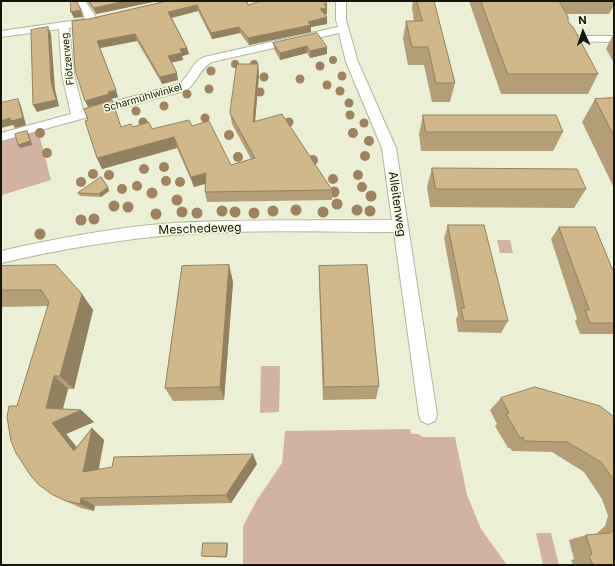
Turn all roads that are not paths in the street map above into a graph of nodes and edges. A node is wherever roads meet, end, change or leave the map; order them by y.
1 (80, 1) edge
2 (341, 1) edge
3 (104, 18) edge
4 (91, 21) junction
5 (64, 25) junction
6 (343, 30) junction
7 (1, 34) edge
8 (565, 39) edge
9 (614, 39) edge
10 (78, 116) junction
11 (1, 137) edge
12 (400, 226) junction
13 (1, 257) edge
14 (428, 416) dead end

1 - 4 street
2 - 6 street, Alleitenweg
3 - 4 street, Flötzerweg
4 - 5 street, Flötzerweg
5 - 7 street, Flötzerweg
5 - 10 street, Flötzerweg
6 - 10 street, Scharmühlwinkel
6 - 12 street, Alleitenweg
8 - 9 street
10 - 11 street, Scharmühlwinkel
12 - 13 street, Meschedeweg
12 - 14 street, Alleitenweg

